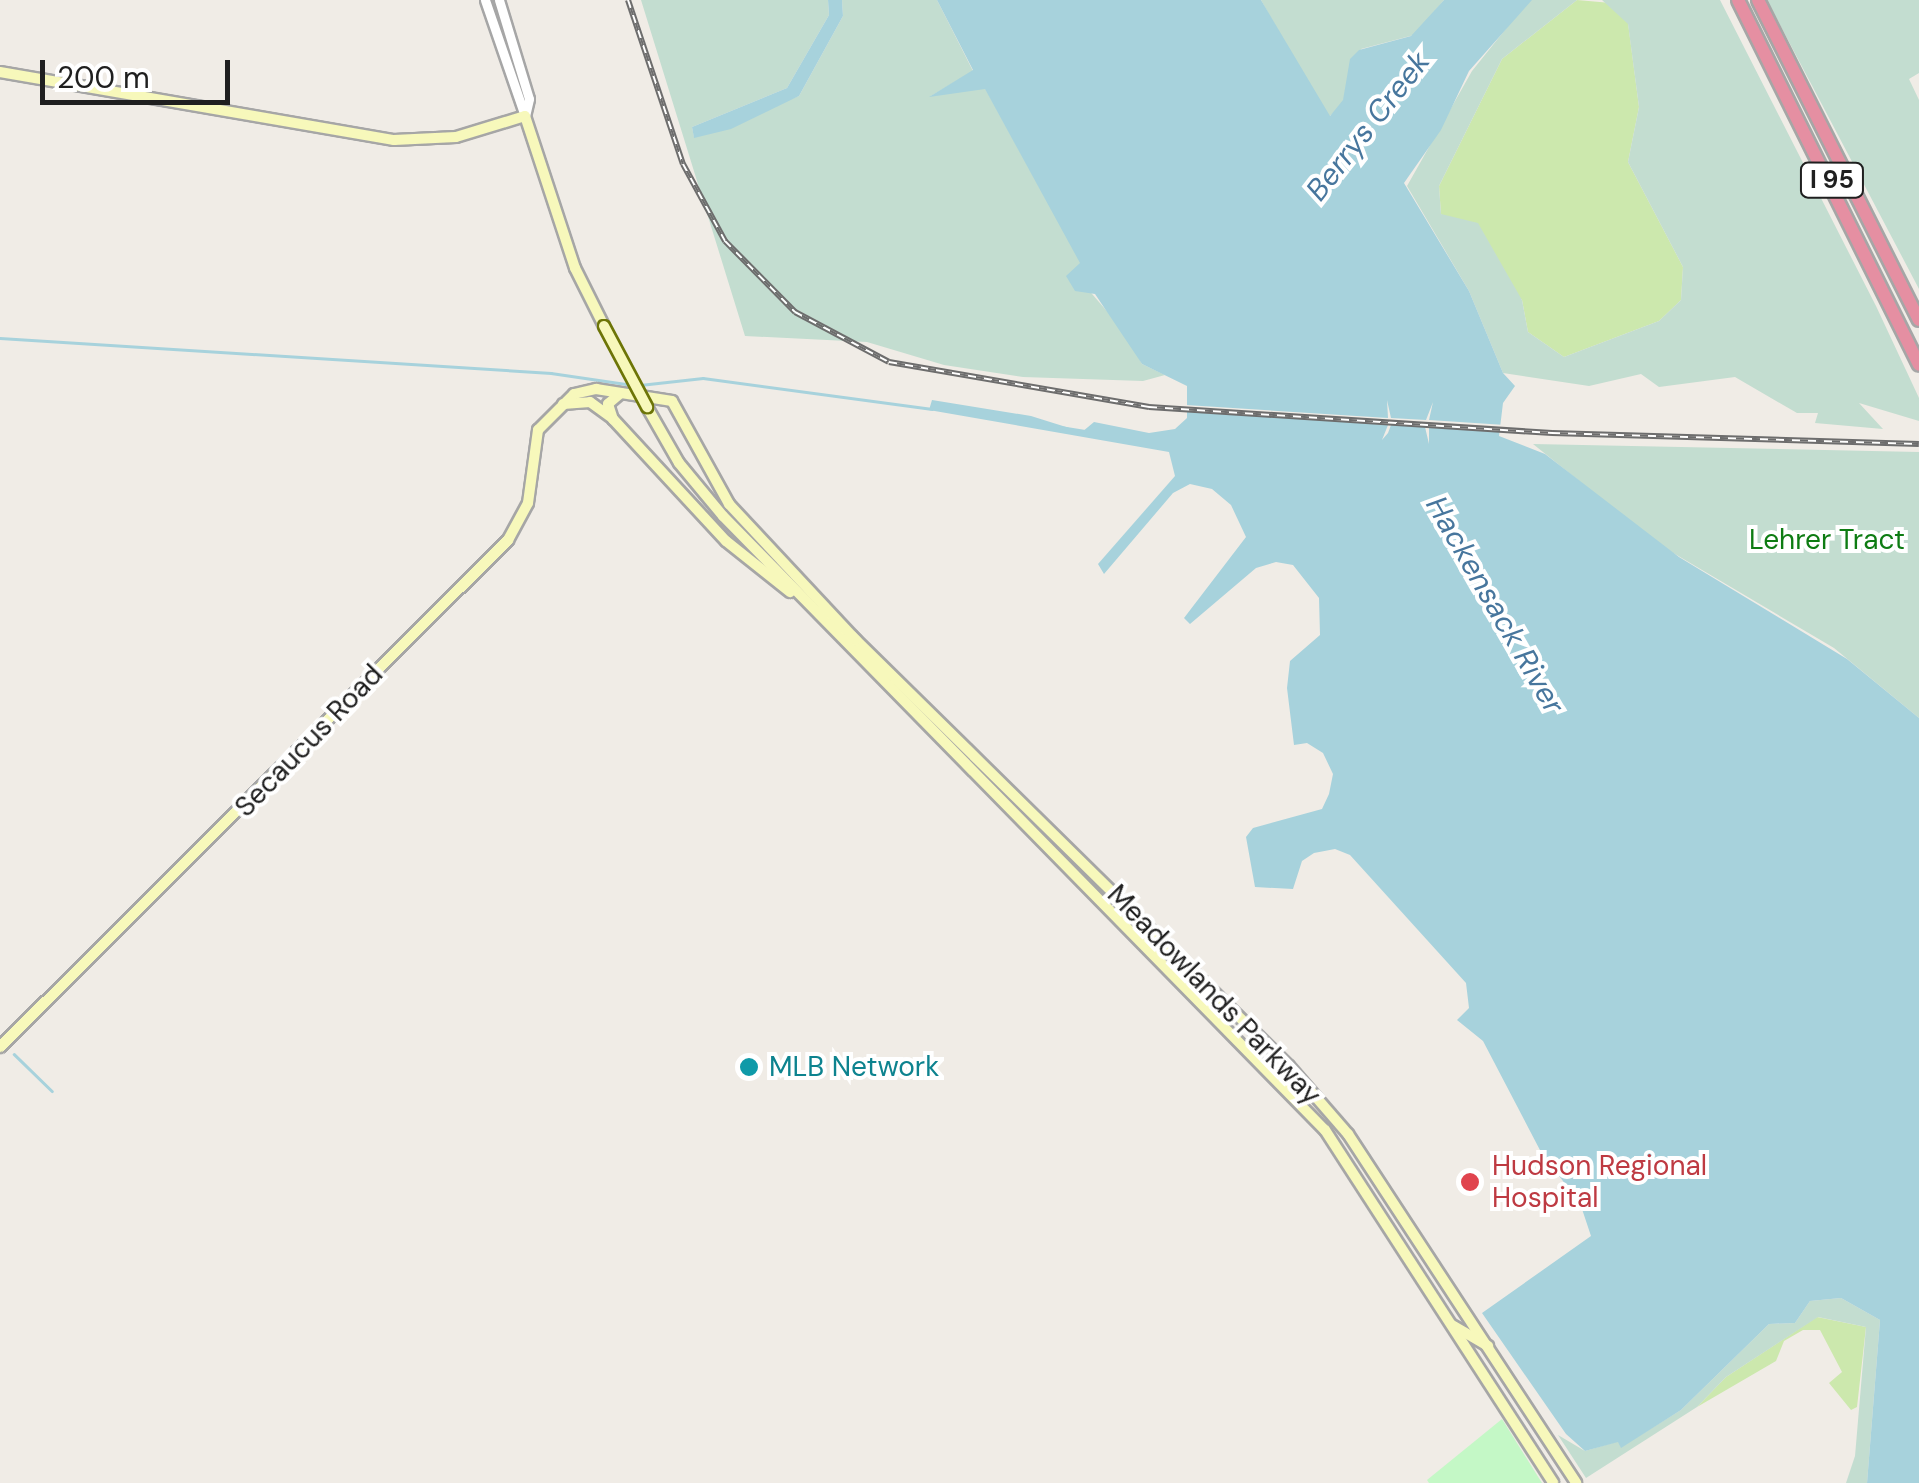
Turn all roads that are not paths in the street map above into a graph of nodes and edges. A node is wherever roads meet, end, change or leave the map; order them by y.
1 (485, 0) edge
2 (499, 0) edge
3 (1738, 0) edge
4 (1758, 0) edge
5 (0, 72) edge
6 (525, 116) junction
7 (1919, 320) edge
8 (1919, 364) edge
9 (622, 392) junction
10 (562, 404) junction
11 (613, 419) junction
12 (776, 570) junction
13 (807, 604) junction
14 (856, 640) junction
15 (0, 1047) edge
16 (1452, 1325) junction
17 (1489, 1346) junction
18 (1553, 1483) edge
19 (1576, 1483) edge

1 - 6 street, Meadowlands Parkway
2 - 6 street, Meadowlands Parkway
3 - 8 highway, I 95
4 - 7 highway, I 95
5 - 6 main road
6 - 12 main road, Meadowlands Parkway, bridge
9 - 10 main road
9 - 11 main road
9 - 14 main road
10 - 11 main road
10 - 15 main road, Secaucus Road
11 - 13 main road
12 - 13 main road, Meadowlands Parkway
12 - 14 main road, Meadowlands Parkway
13 - 16 main road, Meadowlands Parkway
14 - 17 main road, Meadowlands Parkway
16 - 17 main road
16 - 18 main road, Meadowlands Parkway
17 - 19 main road, Meadowlands Parkway

